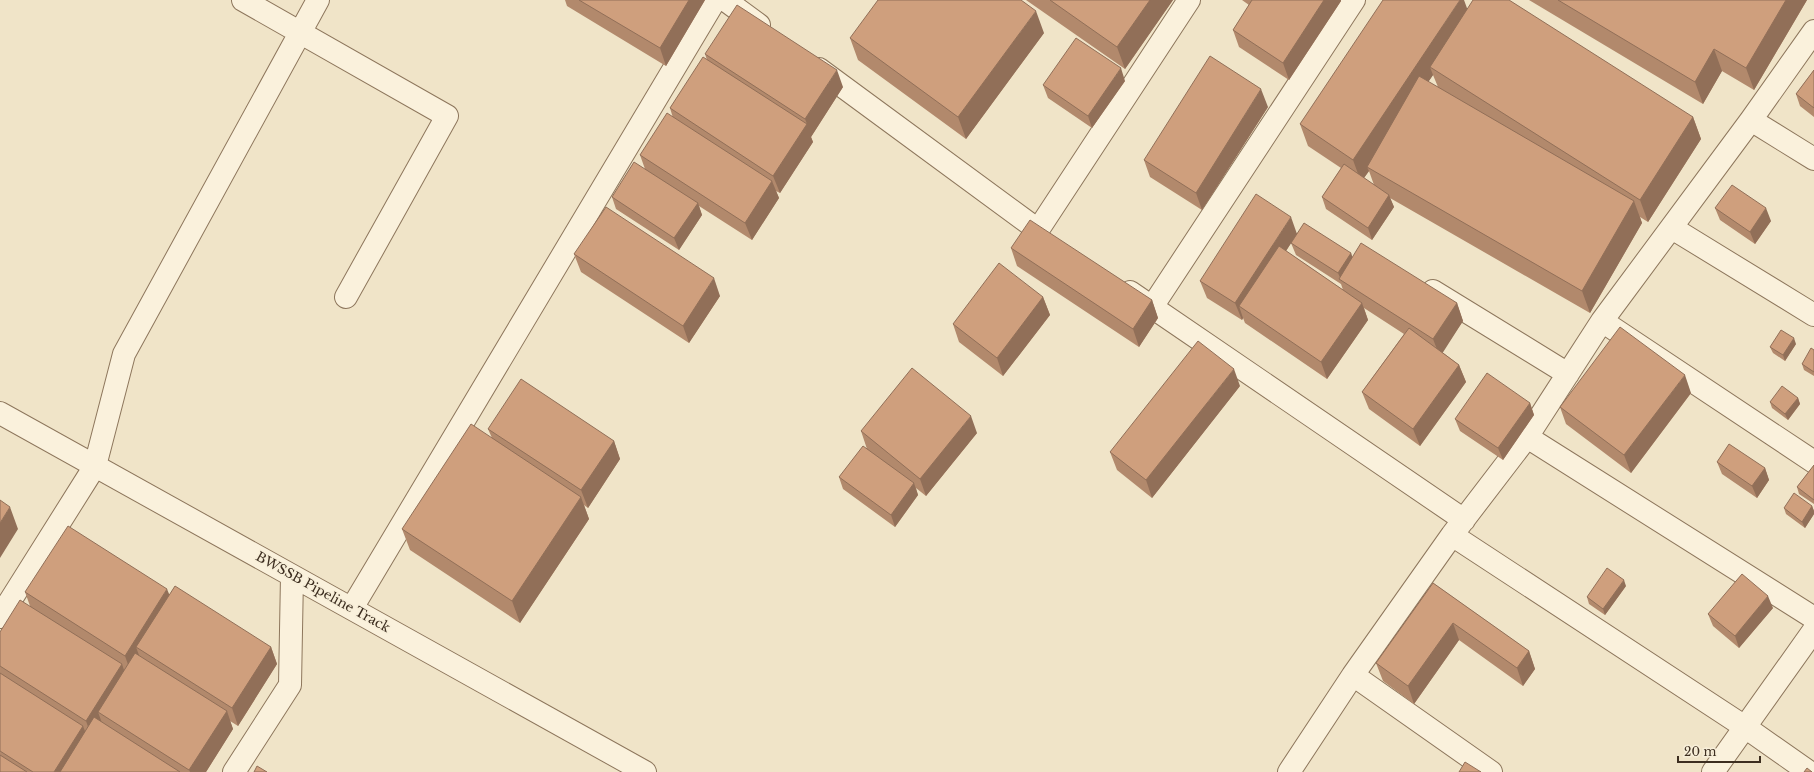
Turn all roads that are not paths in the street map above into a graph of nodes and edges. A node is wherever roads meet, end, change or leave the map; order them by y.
1 (243, 0) edge
2 (318, 0) edge
3 (715, 0) edge
4 (725, 0) edge
5 (1189, 0) edge
6 (1354, 0) edge
7 (1814, 31) edge
8 (301, 32) junction
9 (776, 38) edge
10 (802, 56) edge
11 (1751, 120) junction
12 (1814, 159) edge
13 (1672, 228) junction
14 (1038, 230) junction
15 (1057, 243) edge
16 (1413, 279) edge
17 (1114, 281) edge
18 (346, 297) dead end
19 (1152, 307) junction
20 (1814, 315) edge
21 (1602, 321) junction
22 (1568, 374) junction
23 (0, 413) edge
24 (1527, 437) junction
25 (1814, 462) edge
26 (95, 466) junction
27 (1458, 527) junction
28 (292, 576) junction
29 (352, 608) junction
30 (0, 617) edge
31 (1814, 618) edge
32 (1814, 630) edge
33 (1353, 675) junction
34 (1745, 727) junction
35 (234, 772) edge
36 (645, 772) edge
37 (1289, 772) edge
38 (1491, 772) edge
39 (1713, 772) edge
40 (1809, 772) edge

1 - 8 street
2 - 8 street
3 - 29 street
4 - 9 street
5 - 14 street
6 - 19 street
7 - 11 street
8 - 18 street
8 - 26 street
10 - 14 street
11 - 12 street
11 - 13 street
13 - 20 street
13 - 21 street
14 - 15 street
16 - 22 street
17 - 19 street
19 - 27 street
21 - 22 street
21 - 25 street
22 - 24 street
23 - 26 street, BWSSB Pipeline Track
24 - 27 street
24 - 31 street
26 - 28 street, BWSSB Pipeline Track
26 - 30 street
27 - 33 street
27 - 34 street
28 - 29 street, BWSSB Pipeline Track
28 - 35 street
29 - 36 street, BWSSB Pipeline Track
32 - 34 street
33 - 37 street
33 - 38 street
34 - 39 street
34 - 40 street

